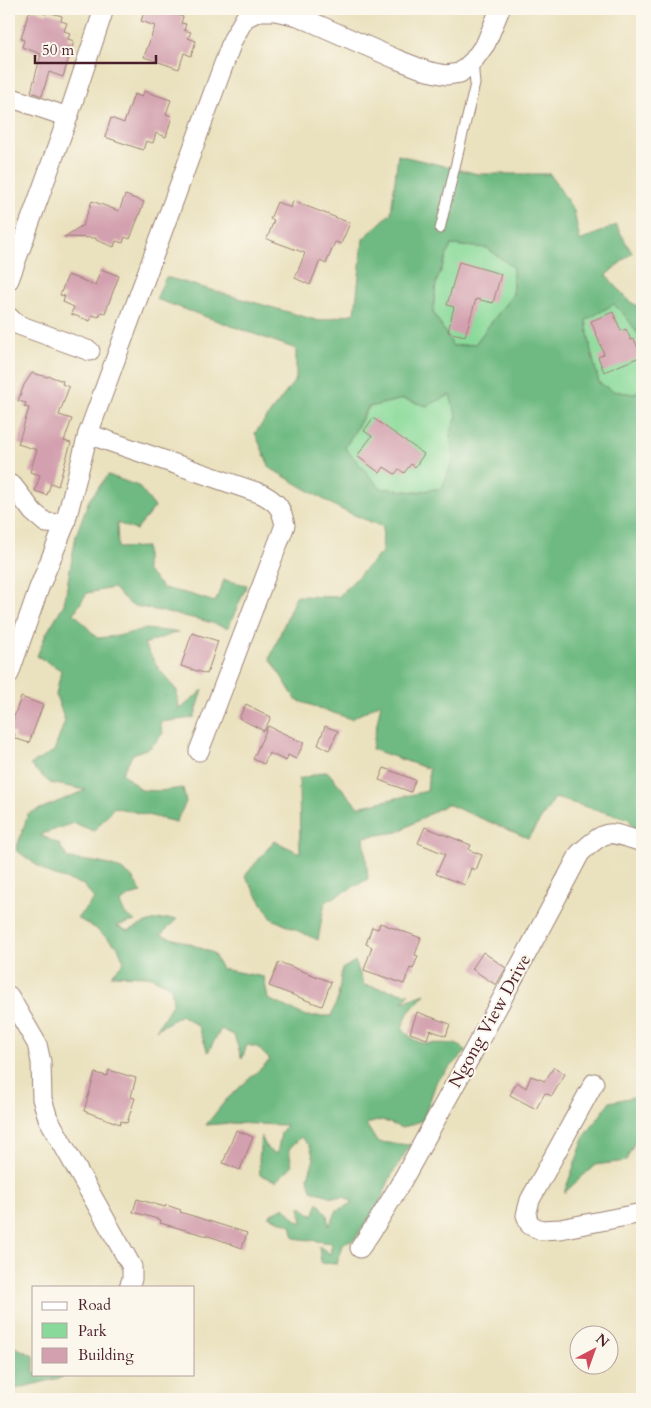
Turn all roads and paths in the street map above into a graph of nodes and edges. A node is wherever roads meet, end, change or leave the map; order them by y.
1 (104, 9) edge
2 (500, 9) edge
3 (474, 61) junction
4 (9, 97) edge
5 (68, 117) junction
6 (440, 229) dead end
7 (9, 280) edge
8 (9, 317) edge
9 (90, 351) dead end
10 (88, 434) junction
11 (9, 484) edge
12 (65, 524) junction
13 (9, 674) edge
14 (199, 751) dead end
15 (642, 842) edge
16 (9, 996) edge
17 (594, 1083) dead end
18 (642, 1213) edge
19 (360, 1248) dead end
20 (129, 1286) edge

1 - 5 street
2 - 3 street
3 - 6 lane
3 - 10 street
4 - 5 street
5 - 7 street
8 - 9 street
10 - 12 street
10 - 14 street
11 - 12 street
12 - 13 street
15 - 19 street, Ngong View Drive
16 - 20 street
17 - 18 street

